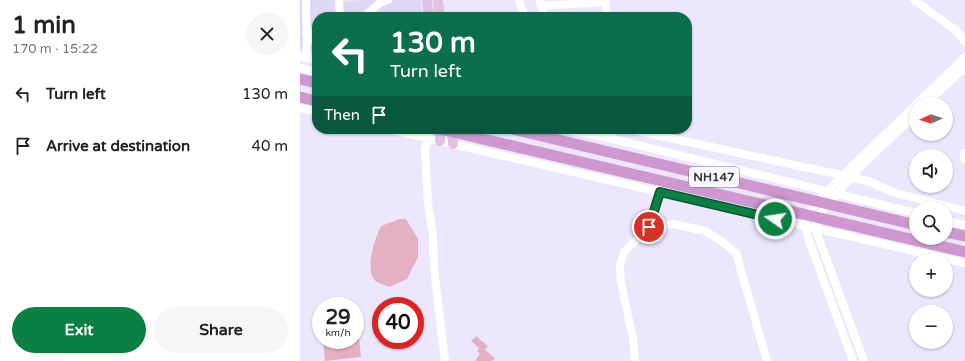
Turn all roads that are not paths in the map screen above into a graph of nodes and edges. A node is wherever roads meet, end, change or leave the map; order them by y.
1 (306, 0) edge
2 (339, 0) edge
3 (388, 0) edge
4 (427, 0) edge
5 (438, 0) edge
6 (519, 0) edge
7 (914, 0) edge
8 (605, 1) edge
9 (541, 3) edge
10 (340, 12) edge
11 (370, 12) edge
12 (428, 12) edge
13 (439, 12) edge
14 (523, 12) edge
15 (606, 12) edge
16 (312, 34) edge
17 (307, 36) junction
18 (312, 38) edge
19 (965, 42) edge
20 (304, 57) edge
21 (965, 57) edge
22 (965, 67) edge
23 (300, 68) edge
24 (312, 71) edge
25 (300, 79) edge
26 (312, 82) edge
27 (300, 97) edge
28 (933, 97) edge
29 (312, 100) edge
30 (300, 108) edge
31 (312, 111) edge
32 (909, 121) edge
33 (410, 134) edge
34 (428, 134) edge
35 (440, 134) edge
36 (453, 134) edge
37 (468, 134) edge
38 (533, 134) edge
39 (588, 134) edge
40 (612, 134) edge
41 (652, 134) edge
42 (427, 138) junction
43 (613, 139) junction
44 (440, 141) junction
45 (453, 144) junction
46 (509, 145) junction
47 (965, 153) edge
48 (506, 157) junction
49 (965, 160) edge
50 (842, 176) junction
51 (851, 178) junction
52 (653, 180) junction
53 (660, 192) junction
54 (827, 192) junction
55 (836, 195) junction
56 (822, 203) junction
57 (965, 211) edge
58 (909, 212) edge
59 (811, 221) junction
60 (953, 222) edge
61 (909, 223) edge
62 (965, 225) edge
63 (649, 227) junction
64 (861, 233) junction
65 (953, 233) edge
66 (965, 236) edge
67 (965, 252) edge
68 (965, 263) edge
69 (445, 361) edge
70 (635, 361) edge
71 (767, 361) edge
72 (853, 361) edge
73 (864, 361) edge

1 - 17 street
2 - 10 street
3 - 11 street
4 - 12 main road
5 - 13 main road
6 - 14 street
7 - 19 street
8 - 9 street
8 - 15 street
16 - 17 street
17 - 18 street
17 - 20 street
21 - 50 street
22 - 28 street
23 - 24 street
25 - 26 highway
27 - 29 highway
30 - 31 street
32 - 51 street
33 - 42 street
34 - 42 street
35 - 44 main road
36 - 45 main road
37 - 46 highway, NH147
38 - 56 highway, NH147
39 - 43 street
40 - 43 street
41 - 50 street
42 - 44 street
42 - 69 street
43 - 54 street
44 - 45 street
45 - 48 street
46 - 48 street
46 - 52 highway, NH147
47 - 49 street
48 - 53 street
50 - 51 street
50 - 54 street
51 - 55 street
51 - 57 street
52 - 53 street
52 - 59 highway, NH147
53 - 59 street
53 - 63 street
54 - 55 street
54 - 56 street
55 - 56 street
55 - 58 street
56 - 59 street
56 - 61 highway, NH147
59 - 64 highway, NH147
59 - 72 street
59 - 73 street
60 - 62 street
63 - 70 street
63 - 71 street
64 - 67 highway, NH147
64 - 68 street
65 - 66 highway

